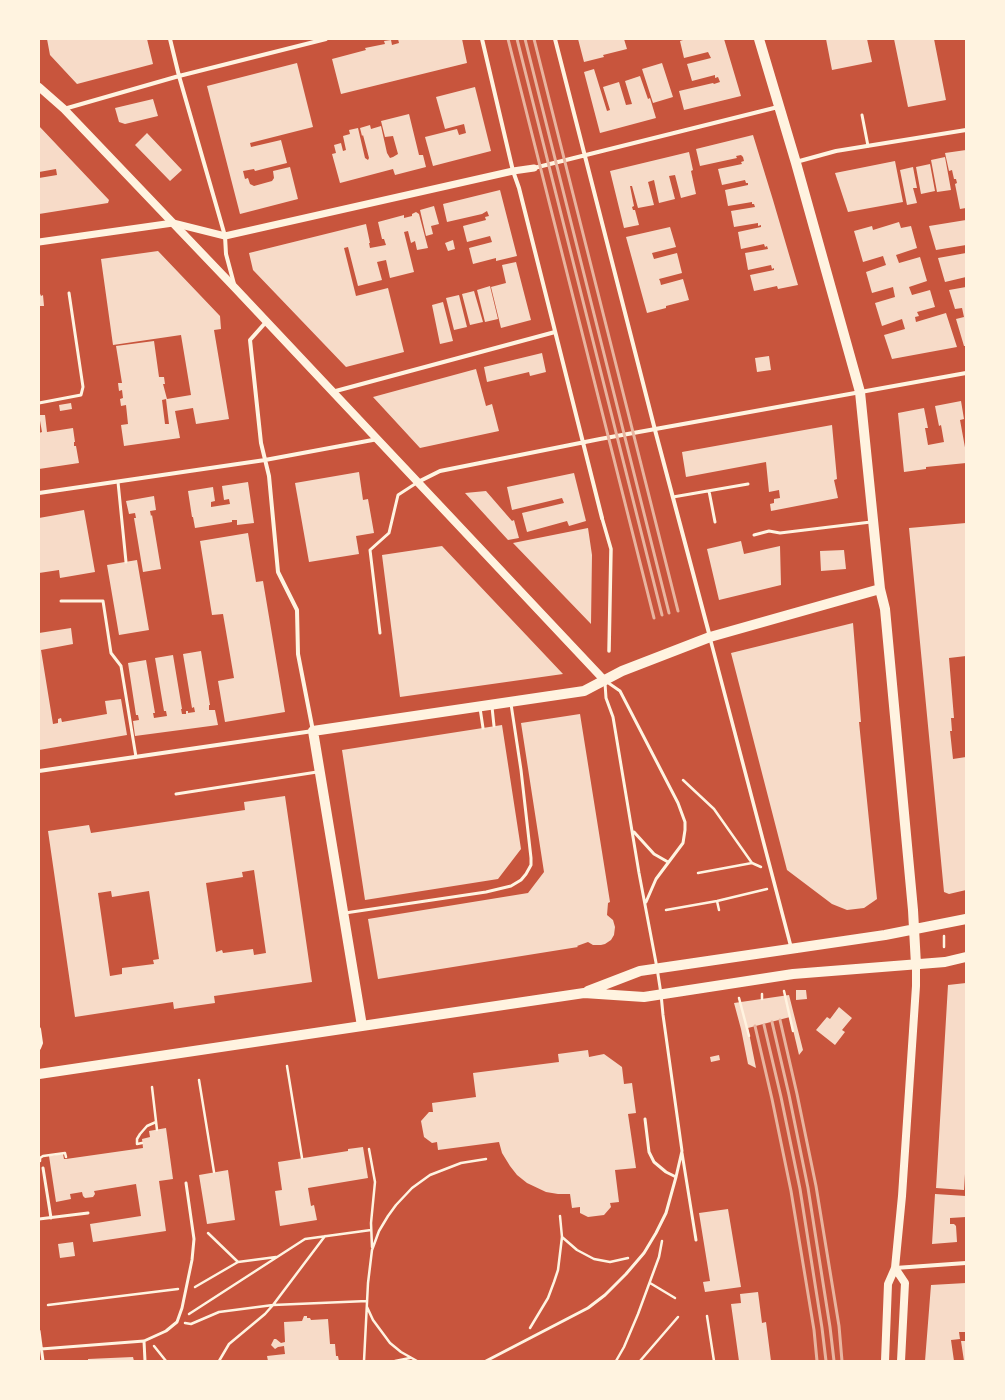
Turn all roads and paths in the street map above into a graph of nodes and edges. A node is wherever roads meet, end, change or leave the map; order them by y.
1 (170, 39) edge
2 (326, 39) edge
3 (482, 39) edge
4 (555, 39) edge
5 (759, 39) edge
6 (179, 76) junction
7 (39, 87) edge
8 (779, 107) junction
9 (64, 110) junction
10 (862, 115) dead end
11 (966, 130) edge
12 (868, 146) junction
13 (585, 156) junction
14 (796, 163) junction
15 (534, 168) joint
16 (513, 170) junction
17 (173, 223) junction
18 (225, 236) junction
19 (39, 242) edge
20 (235, 288) junction
21 (69, 293) dead end
22 (266, 322) junction
23 (555, 332) junction
24 (966, 373) edge
25 (332, 392) junction
26 (860, 392) junction
27 (39, 403) edge
28 (655, 430) junction
29 (378, 439) junction
30 (582, 443) junction
31 (265, 460) junction
32 (118, 482) junction
33 (418, 482) junction
34 (748, 484) dead end
35 (708, 491) junction
36 (39, 493) edge
37 (673, 498) junction
38 (602, 518) joint
39 (715, 522) dead end
40 (873, 522) junction
41 (754, 535) dead end
42 (126, 562) dead end
43 (880, 589) junction
44 (61, 601) dead end
45 (380, 633) dead end
46 (710, 637) junction
47 (609, 651) dead end
48 (605, 681) junction
49 (510, 702) junction
50 (492, 705) junction
51 (480, 706) junction
52 (494, 726) dead end
53 (482, 728) dead end
54 (312, 731) junction
55 (136, 756) junction
56 (39, 771) edge
57 (319, 771) junction
58 (683, 780) dead end
59 (176, 794) dead end
60 (632, 830) junction
61 (668, 862) junction
62 (752, 863) junction
63 (772, 871) junction
64 (698, 873) dead end
65 (755, 895) dead end
66 (717, 901) junction
67 (646, 902) junction
68 (666, 910) dead end
69 (719, 910) dead end
70 (343, 914) junction
71 (966, 919) edge
72 (914, 930) junction
73 (944, 936) dead end
74 (944, 947) dead end
75 (791, 948) junction
76 (966, 957) edge
77 (916, 965) junction
78 (657, 968) junction
79 (784, 991) dead end
80 (584, 993) junction
81 (662, 994) junction
82 (762, 994) dead end
83 (739, 998) dead end
84 (762, 999) dead end
85 (362, 1026) junction
86 (39, 1029) edge
87 (793, 1031) dead end
88 (750, 1036) dead end
89 (39, 1048) edge
90 (287, 1066) dead end
91 (39, 1074) edge
92 (199, 1080) dead end
93 (152, 1087) dead end
94 (645, 1119) dead end
95 (156, 1122) junction
96 (157, 1130) dead end
97 (142, 1143) dead end
98 (369, 1149) dead end
99 (682, 1151) junction
100 (66, 1157) dead end
101 (302, 1158) dead end
102 (486, 1159) dead end
103 (41, 1164) dead end
104 (43, 1168) dead end
105 (214, 1172) dead end
106 (676, 1178) junction
107 (186, 1183) dead end
108 (88, 1213) dead end
109 (560, 1216) dead end
110 (51, 1218) junction
111 (39, 1220) edge
112 (371, 1230) junction
113 (208, 1233) dead end
114 (325, 1236) junction
115 (562, 1237) junction
116 (663, 1237) dead end
117 (696, 1240) dead end
118 (372, 1250) junction
119 (644, 1253) junction
120 (276, 1257) junction
121 (238, 1262) junction
122 (966, 1263) edge
123 (895, 1268) junction
124 (650, 1283) junction
125 (186, 1288) junction
126 (675, 1298) dead end
127 (367, 1301) junction
128 (48, 1305) dead end
129 (273, 1305) junction
130 (366, 1306) junction
131 (708, 1316) dead end
132 (678, 1317) dead end
133 (177, 1322) junction
134 (530, 1329) dead end
135 (39, 1331) edge
136 (148, 1339) junction
137 (144, 1341) junction
138 (41, 1349) junction
139 (412, 1358) junction
140 (43, 1361) edge
141 (145, 1361) edge
142 (166, 1361) edge
143 (219, 1361) edge
144 (364, 1361) edge
145 (395, 1361) edge
146 (417, 1361) edge
147 (486, 1361) edge
148 (616, 1361) edge
149 (640, 1361) edge
150 (714, 1361) edge
151 (885, 1361) edge
152 (901, 1361) edge

1 - 6 street
2 - 6 street
3 - 16 street
4 - 13 street
5 - 8 main road
6 - 9 street
6 - 18 street
7 - 9 main road
8 - 13 street
8 - 14 main road
9 - 17 main road
10 - 12 lane
11 - 12 street
12 - 14 street
13 - 15 street
13 - 28 street
14 - 26 main road
15 - 16 street
16 - 18 street
16 - 23 street
17 - 18 street
17 - 19 street
17 - 20 main road
18 - 20 street
20 - 22 main road
21 - 27 lane
22 - 25 main road
22 - 31 street
23 - 25 street
23 - 30 street
24 - 26 street
25 - 29 main road
26 - 28 street
26 - 40 main road
28 - 30 street
28 - 37 street
29 - 31 street
29 - 33 main road
30 - 33 street
30 - 38 street
31 - 32 street
31 - 54 street
32 - 36 street
32 - 42 lane
33 - 45 lane
33 - 48 main road
34 - 35 lane
35 - 37 lane
35 - 39 lane
37 - 46 street
38 - 47 street
40 - 41 lane
40 - 43 main road
43 - 46 main road
43 - 72 main road
44 - 55 lane
46 - 48 main road
46 - 63 street
48 - 49 main road
48 - 60 lane
48 - 61 lane
49 - 50 main road
49 - 70 lane
50 - 51 main road
50 - 52 lane
51 - 53 lane
51 - 54 main road
54 - 55 street
54 - 57 main road
55 - 56 street
57 - 59 lane
57 - 70 main road
58 - 62 path
60 - 61 lane
60 - 67 lane
61 - 67 lane
62 - 63 path
62 - 64 path
63 - 75 street
65 - 66 path
66 - 68 path
66 - 69 path
67 - 78 lane
70 - 85 main road
71 - 72 main road
72 - 75 main road
72 - 77 main road
73 - 74 path
75 - 78 main road
76 - 77 main road
77 - 81 main road
77 - 123 main road
78 - 80 main road
78 - 81 lane
79 - 87 path
80 - 81 main road
80 - 85 main road
81 - 99 lane
82 - 84 path
83 - 88 path
85 - 91 main road
86 - 89 street
90 - 101 path
92 - 105 path
93 - 95 path
94 - 106 lane
95 - 96 path
95 - 97 path
98 - 112 path
99 - 106 lane
99 - 117 lane
100 - 103 path
102 - 118 path
104 - 110 lane
106 - 119 lane
107 - 125 lane
108 - 110 lane
109 - 115 path
110 - 111 lane
112 - 114 path
112 - 118 path
113 - 121 path
114 - 120 path
114 - 129 path
115 - 119 path
115 - 134 path
116 - 124 path
118 - 127 path
119 - 147 lane
120 - 121 path
120 - 133 path
121 - 125 path
122 - 123 street
123 - 151 main road
123 - 152 main road
124 - 126 path
124 - 148 path
125 - 128 path
125 - 133 lane
127 - 129 path
127 - 130 path
129 - 133 path
129 - 143 path
130 - 139 path
130 - 144 path
131 - 150 path
132 - 149 path
133 - 136 lane
135 - 138 lane
136 - 137 lane
136 - 142 path
137 - 138 lane
137 - 141 lane
138 - 140 lane
139 - 145 path
139 - 146 path

